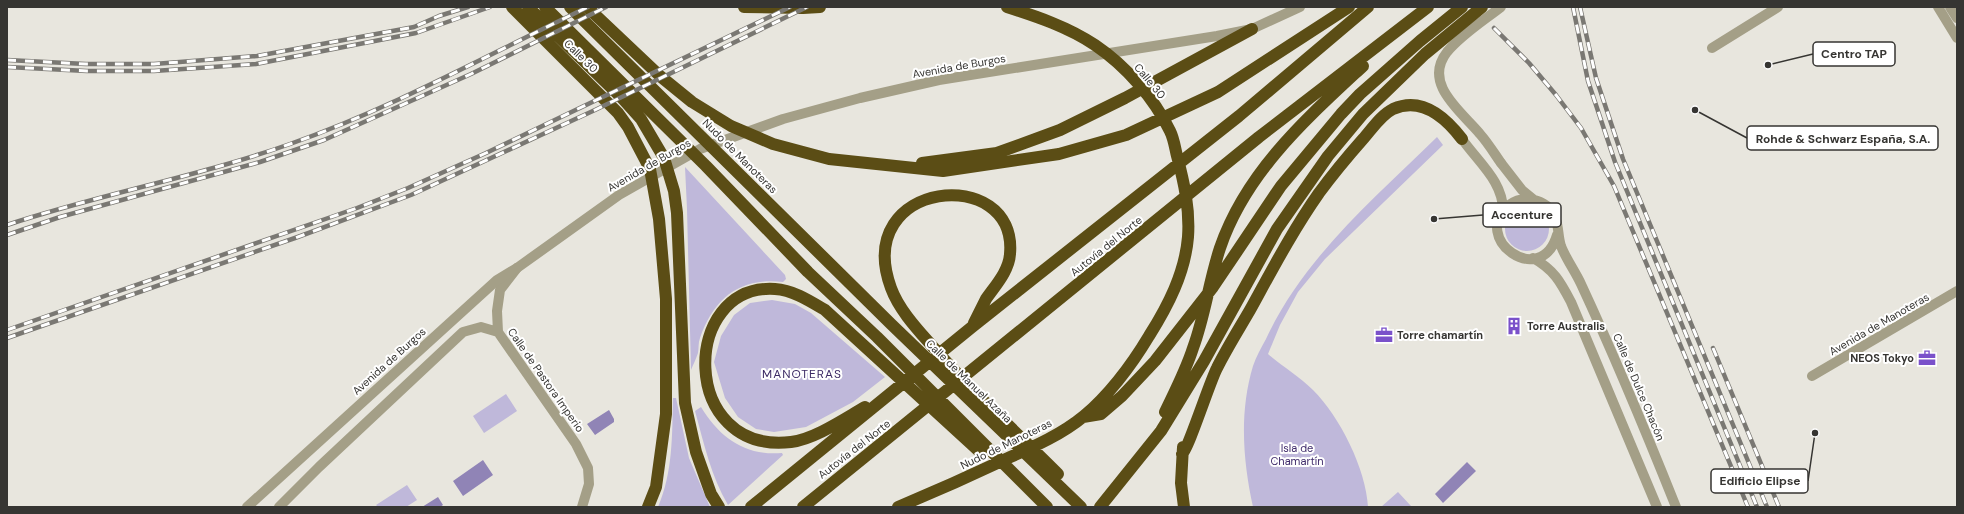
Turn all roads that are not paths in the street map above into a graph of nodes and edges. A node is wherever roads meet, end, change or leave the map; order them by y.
1 (512, 7) edge
2 (520, 7) edge
3 (528, 7) edge
4 (536, 7) edge
5 (545, 7) edge
6 (570, 7) edge
7 (587, 7) edge
8 (744, 7) edge
9 (820, 7) edge
10 (1007, 7) edge
11 (1300, 7) edge
12 (1350, 7) edge
13 (1368, 7) edge
14 (1428, 7) edge
15 (1462, 7) edge
16 (1482, 7) edge
17 (1500, 7) edge
18 (1778, 7) edge
19 (1938, 7) edge
20 (1942, 7) edge
21 (1950, 7) edge
22 (1957, 18) edge
23 (1412, 19) junction
24 (1252, 28) junction
25 (1957, 30) edge
26 (1957, 38) edge
27 (1712, 48) dead end
28 (658, 118) junction
29 (1462, 139) joint
30 (903, 166) junction
31 (671, 192) junction
32 (1533, 199) junction
33 (1503, 212) junction
34 (1557, 234) junction
35 (1188, 237) joint
36 (1533, 258) junction
37 (517, 268) junction
38 (1957, 292) edge
39 (1242, 294) junction
40 (891, 324) joint
41 (972, 327) junction
42 (498, 332) junction
43 (1623, 376) junction
44 (1812, 376) dead end
45 (1607, 384) junction
46 (894, 391) junction
47 (1083, 417) junction
48 (1182, 454) junction
49 (1029, 490) junction
50 (1111, 495) junction
51 (247, 507) edge
52 (279, 507) edge
53 (582, 507) edge
54 (648, 507) edge
55 (719, 507) edge
56 (752, 507) edge
57 (803, 507) edge
58 (898, 507) edge
59 (1047, 507) edge
60 (1081, 507) edge
61 (1092, 507) edge
62 (1100, 507) edge
63 (1184, 507) edge
64 (1657, 507) edge
65 (1676, 507) edge

1 - 54 highway, Calle 30
2 - 31 highway
3 - 31 highway
4 - 28 highway
5 - 28 highway
6 - 40 highway, Nudo de Manoteras
7 - 30 highway
8 - 9 highway
10 - 35 highway, Calle 30
11 - 24 street, Avenida de Burgos
12 - 30 highway
13 - 41 highway, Autovía del Norte
14 - 23 highway, Autovía del Norte
15 - 47 highway
16 - 39 highway
17 - 32 street
18 - 27 street
19 - 26 street
20 - 25 street
21 - 22 street
23 - 50 highway
23 - 57 highway, Autovía del Norte
24 - 30 highway
24 - 37 street, Avenida de Burgos
28 - 49 highway
29 - 33 street
29 - 48 highway
31 - 55 highway
32 - 33 street
32 - 34 street
33 - 36 street
34 - 36 street
34 - 43 street, Calle de Dulce Chacón
35 - 47 highway, Nudo de Manoteras
36 - 45 street
37 - 42 street, Calle de Pastora Imperio
37 - 51 street, Avenida de Burgos
38 - 44 street, Avenida de Manoteras
39 - 48 highway
39 - 50 highway
40 - 60 highway, Calle de Manuel Azaña
41 - 46 highway, Autovía del Norte
41 - 61 highway
42 - 52 street
42 - 53 street, Calle de Pastora Imperio
43 - 45 street
43 - 65 street, Calle de Dulce Chacón
45 - 64 street
46 - 49 highway
46 - 56 highway, Autovía del Norte
47 - 58 highway, Nudo de Manoteras
48 - 63 highway
49 - 59 highway
50 - 62 highway

